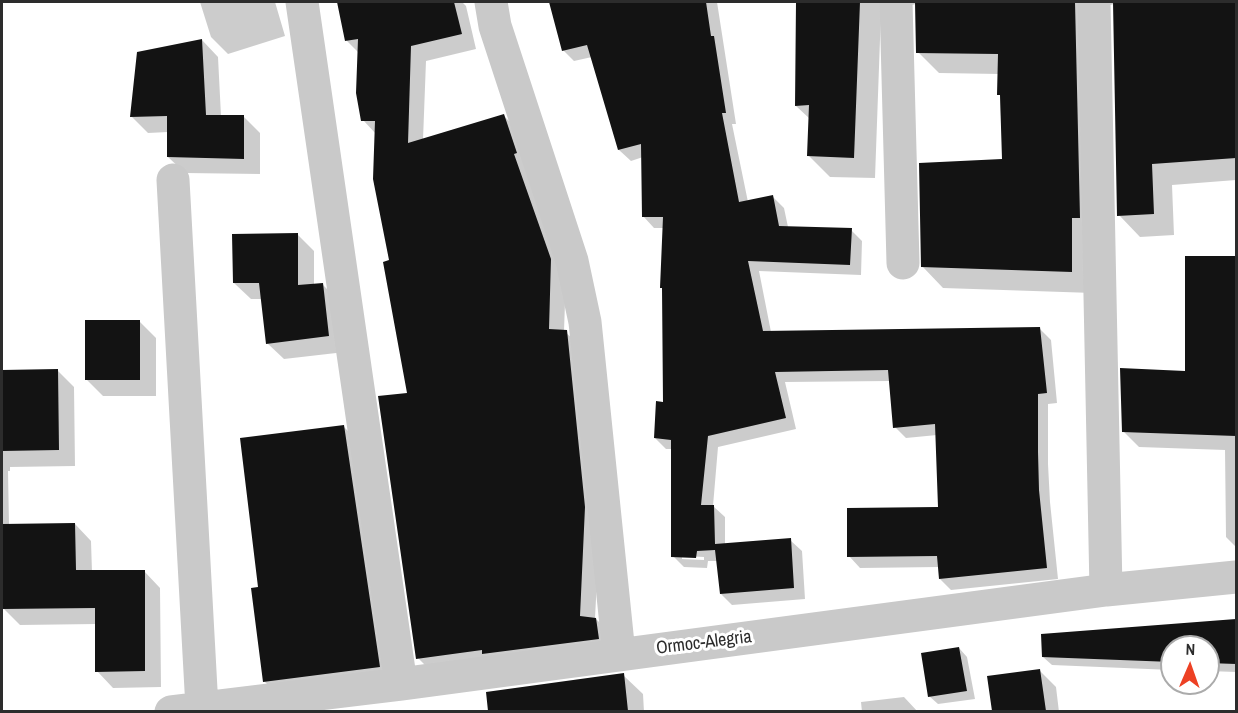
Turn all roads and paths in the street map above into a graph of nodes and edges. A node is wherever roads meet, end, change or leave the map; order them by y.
1 (302, 2) edge
2 (491, 2) edge
3 (896, 2) edge
4 (1094, 2) edge
5 (173, 180) dead end
6 (903, 263) dead end
7 (1236, 577) edge
8 (1106, 590) junction
9 (619, 654) junction
10 (401, 684) junction
11 (187, 710) edge

1 - 10 street
2 - 9 street
3 - 6 street
4 - 8 street
5 - 11 street
7 - 8 street, Ormoc-Alegria
8 - 9 street, Ormoc-Alegria
9 - 10 street, Ormoc-Alegria
10 - 11 street, Ormoc-Alegria

